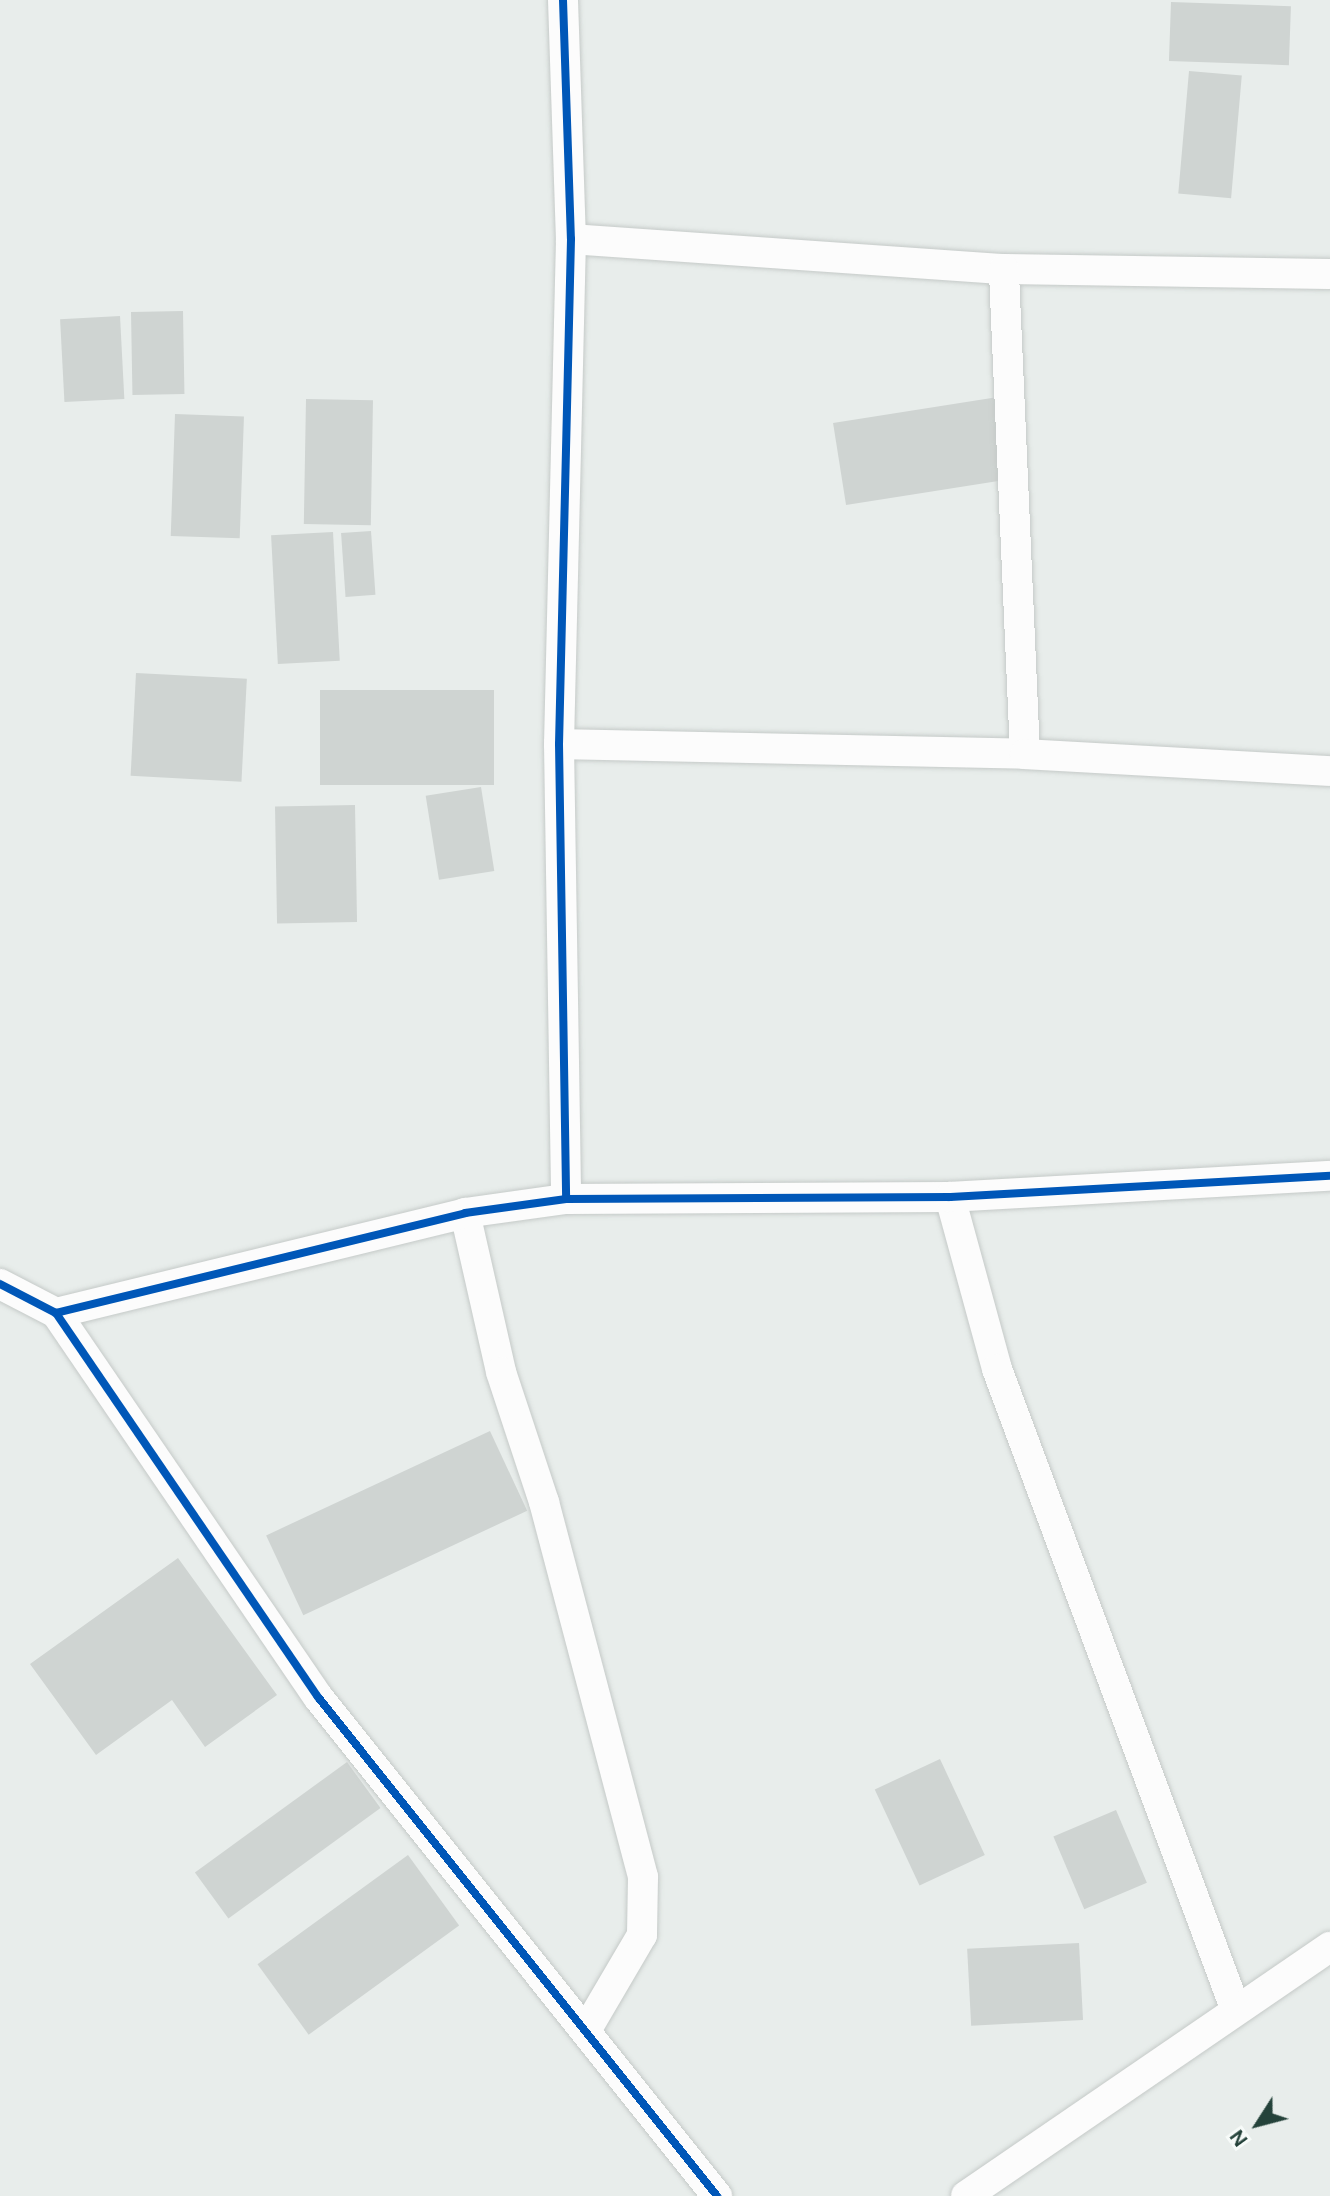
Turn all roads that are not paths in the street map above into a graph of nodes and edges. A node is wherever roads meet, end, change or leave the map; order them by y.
1 (563, 0) edge
2 (571, 239) junction
3 (1004, 269) junction
4 (1330, 274) edge
5 (559, 744) junction
6 (1025, 754) junction
7 (1330, 771) edge
8 (1330, 1176) edge
9 (950, 1197) junction
10 (566, 1199) junction
11 (465, 1213) junction
12 (0, 1284) edge
13 (56, 1313) junction
14 (1330, 1947) edge
15 (1235, 2008) junction
16 (588, 2027) junction
17 (717, 2196) edge
18 (966, 2196) edge

1 - 2 street
2 - 3 street
2 - 5 street
3 - 4 street
3 - 6 street
5 - 6 street
5 - 10 street
6 - 7 street
8 - 9 street
9 - 10 street
9 - 15 street
10 - 11 street
11 - 13 street
11 - 16 street
12 - 13 street
13 - 16 street
14 - 15 street
15 - 18 street
16 - 17 street

